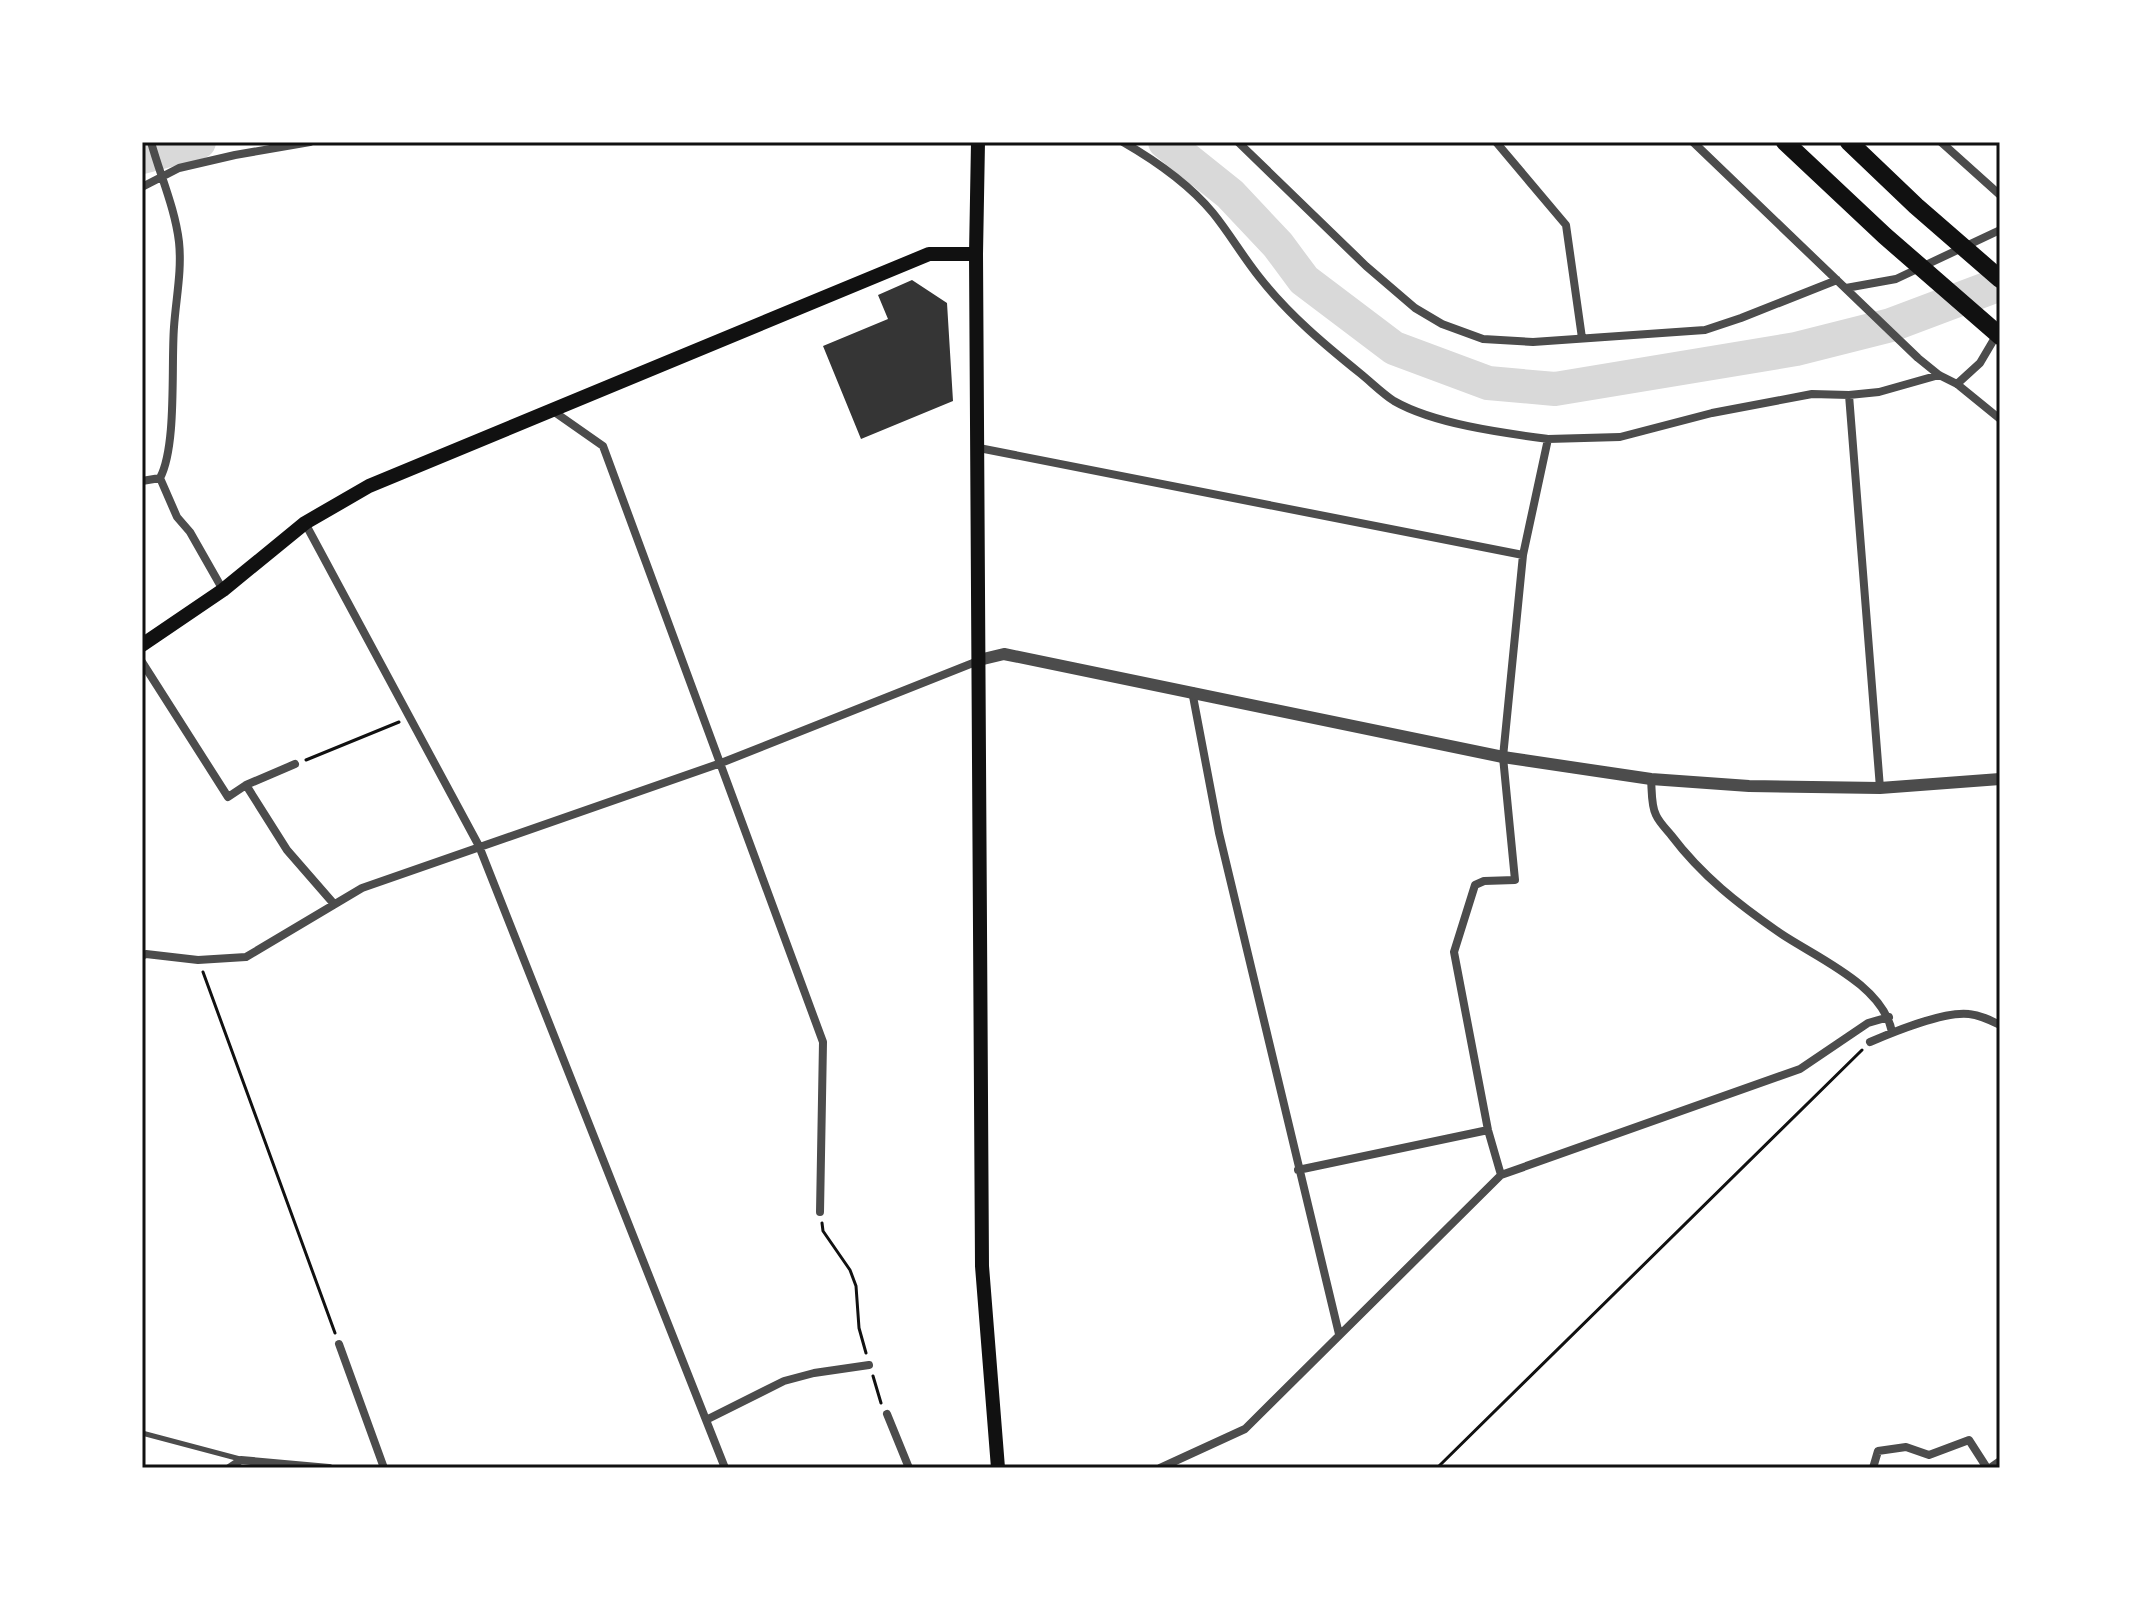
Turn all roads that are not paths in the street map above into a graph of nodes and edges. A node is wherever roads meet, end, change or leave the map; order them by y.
1 (151, 142) edge
2 (310, 142) edge
3 (978, 142) edge
4 (1123, 142) edge
5 (1238, 142) edge
6 (1496, 142) edge
7 (1693, 142) edge
8 (1784, 142) edge
9 (1849, 142) edge
10 (1941, 142) edge
11 (162, 178) junction
12 (142, 187) edge
13 (2000, 195) edge
14 (2000, 230) edge
15 (976, 254) junction
16 (2000, 279) edge
17 (1837, 280) junction
18 (1846, 288) junction
19 (2000, 336) edge
20 (1582, 338) junction
21 (1939, 375) junction
22 (1957, 384) junction
23 (1849, 395) junction
24 (553, 411) junction
25 (2000, 419) edge
26 (1548, 439) junction
27 (979, 448) junction
28 (160, 478) junction
29 (142, 481) edge
30 (305, 523) junction
31 (1523, 555) junction
32 (223, 590) junction
33 (142, 645) edge
34 (979, 660) junction
35 (142, 662) edge
36 (1192, 691) junction
37 (1503, 757) junction
38 (721, 763) junction
39 (295, 764) road end
40 (1651, 779) junction
41 (2000, 779) edge
42 (246, 785) junction
43 (1880, 788) junction
44 (479, 846) junction
45 (334, 904) junction
46 (143, 953) edge
47 (1889, 1017) junction
48 (2000, 1025) edge
49 (1892, 1032) junction
50 (1870, 1042) road end
51 (1488, 1130) junction
52 (1298, 1170) junction
53 (1501, 1175) junction
54 (820, 1212) road end
55 (1339, 1334) junction
56 (339, 1344) road end
57 (869, 1365) road end
58 (887, 1414) road end
59 (706, 1420) junction
60 (142, 1433) edge
61 (241, 1460) junction
62 (2000, 1461) edge
63 (229, 1468) edge
64 (329, 1468) edge
65 (384, 1468) edge
66 (725, 1468) edge
67 (909, 1468) edge
68 (998, 1468) edge
69 (1160, 1468) edge
70 (1873, 1468) edge
71 (1988, 1468) edge

1 - 11 street
2 - 11 street
3 - 15 main road
4 - 26 street
5 - 20 street
6 - 20 street
7 - 17 street
8 - 19 highway
9 - 16 highway
10 - 13 street
11 - 12 street
11 - 28 street
14 - 18 street
15 - 24 main road
15 - 27 main road
17 - 18 street
17 - 20 street
18 - 21 street
19 - 22 street
21 - 22 street
21 - 23 street
22 - 25 street
23 - 26 street
23 - 43 street
24 - 30 main road
24 - 38 street
26 - 31 street
27 - 31 street
27 - 34 main road
28 - 29 street
28 - 32 street
30 - 32 main road
30 - 44 street
31 - 37 street
32 - 33 main road
34 - 36 street
34 - 38 street
34 - 68 main road
35 - 42 street
36 - 37 street
36 - 52 street
37 - 40 street
37 - 51 street
38 - 44 street
38 - 54 street
39 - 42 street
40 - 43 street
40 - 47 street
41 - 43 street
42 - 45 street
44 - 45 street
44 - 59 street
45 - 46 street
47 - 49 street
47 - 53 street
48 - 49 street
49 - 50 street
51 - 52 street
51 - 53 street
52 - 55 street
53 - 55 street
55 - 69 street
56 - 65 street
57 - 59 street
58 - 67 street
59 - 66 street
60 - 61 lane
61 - 63 street
61 - 64 street
62 - 71 street
70 - 71 street

